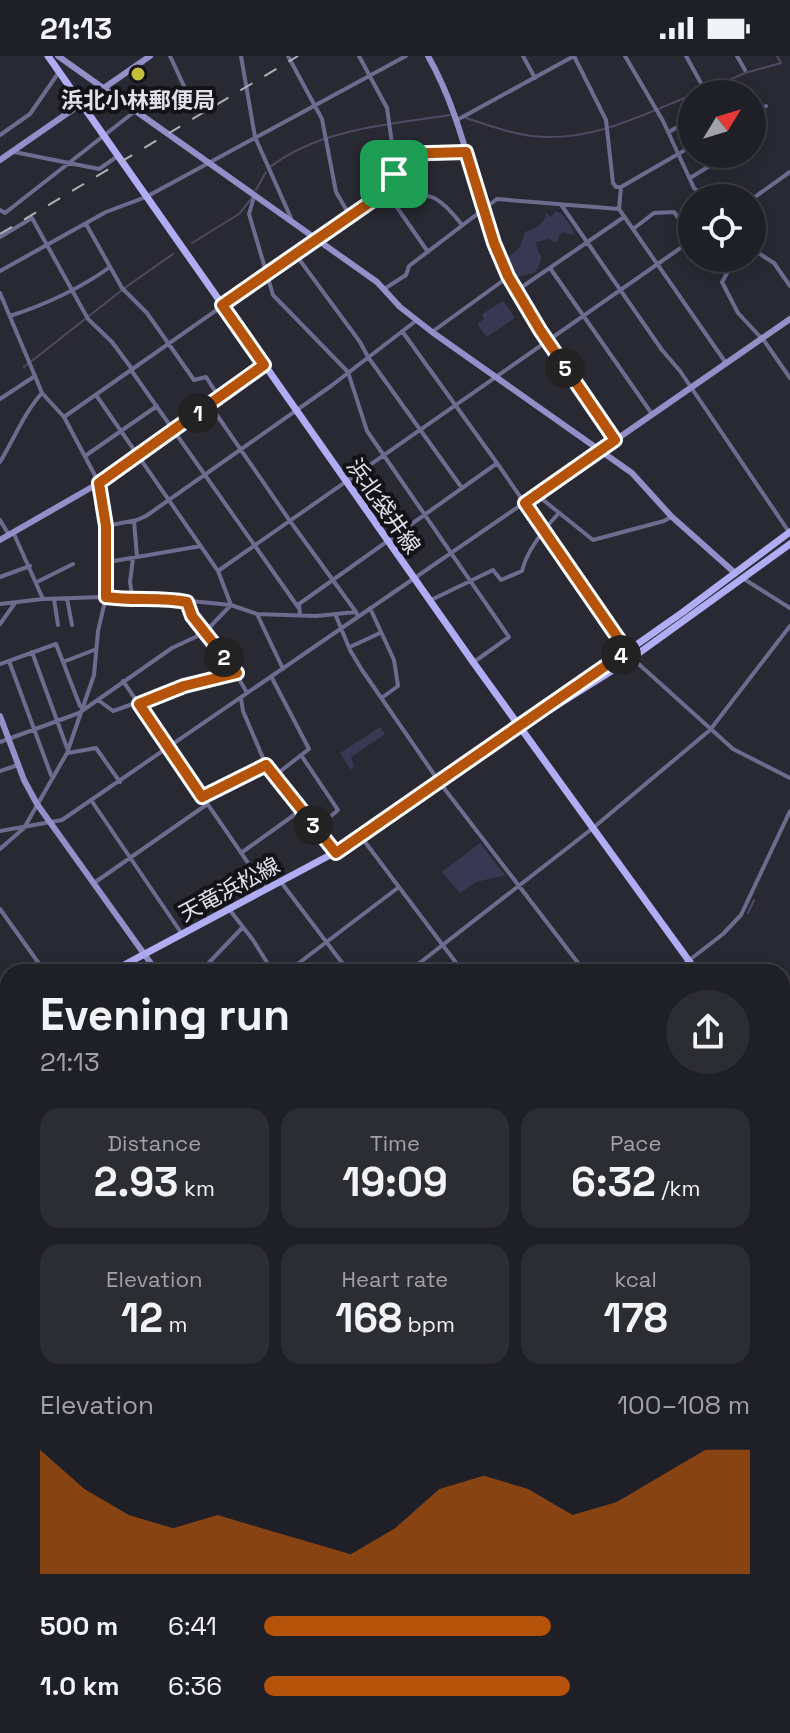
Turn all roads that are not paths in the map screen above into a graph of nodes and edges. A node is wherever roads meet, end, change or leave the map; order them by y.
1 (48, 56) edge
2 (150, 56) edge
3 (170, 56) edge
4 (241, 56) edge
5 (288, 56) edge
6 (359, 56) edge
7 (406, 56) edge
8 (428, 56) edge
9 (523, 56) edge
10 (625, 56) edge
11 (686, 56) edge
12 (737, 56) edge
13 (62, 57) edge
14 (745, 70) dead end
15 (59, 72) junction
16 (370, 75) junction
17 (535, 78) junction
18 (699, 80) edge
19 (104, 88) junction
20 (80, 104) junction
21 (315, 105) junction
22 (136, 111) junction
23 (196, 112) dead end
24 (457, 120) junction
25 (678, 127) edge
26 (669, 132) junction
27 (0, 135) edge
28 (103, 135) junction
29 (255, 137) junction
30 (11, 152) junction
31 (466, 152) junction
32 (678, 153) edge
33 (395, 154) junction
34 (118, 156) junction
35 (678, 156) edge
36 (0, 160) edge
37 (209, 162) junction
38 (68, 164) junction
39 (684, 168) edge
40 (707, 168) edge
41 (790, 172) edge
42 (689, 179) junction
43 (692, 184) edge
44 (621, 187) junction
45 (766, 189) edge
46 (386, 192) junction
47 (255, 194) junction
48 (146, 197) junction
49 (562, 206) junction
50 (619, 209) junction
51 (0, 210) edge
52 (484, 210) junction
53 (350, 216) junction
54 (624, 217) junction
55 (678, 218) edge
56 (292, 220) junction
57 (86, 224) junction
58 (462, 225) junction
59 (633, 229) junction
60 (0, 237) edge
61 (318, 240) junction
62 (587, 243) junction
63 (47, 245) junction
64 (678, 248) edge
65 (428, 252) junction
66 (296, 255) junction
67 (766, 258) edge
68 (657, 264) junction
69 (110, 267) junction
70 (550, 268) junction
71 (0, 271) edge
72 (728, 272) edge
73 (266, 276) junction
74 (508, 276) junction
75 (790, 286) edge
76 (384, 289) junction
77 (620, 290) junction
78 (516, 291) junction
79 (73, 292) junction
80 (0, 293) edge
81 (222, 305) junction
82 (10, 316) junction
83 (584, 316) junction
84 (790, 319) edge
85 (417, 320) junction
86 (402, 331) junction
87 (432, 332) junction
88 (761, 338) junction
89 (548, 341) junction
90 (168, 344) junction
91 (368, 357) junction
92 (726, 363) junction
93 (264, 365) junction
94 (132, 369) junction
95 (348, 372) junction
96 (35, 376) junction
97 (497, 378) junction
98 (790, 378) edge
99 (689, 387) junction
100 (42, 393) junction
101 (96, 395) junction
102 (219, 397) junction
103 (0, 399) edge
104 (210, 405) junction
105 (157, 406) junction
106 (457, 406) junction
107 (296, 411) junction
108 (652, 414) junction
109 (64, 417) junction
110 (121, 431) junction
111 (174, 431) junction
112 (420, 431) junction
113 (615, 440) junction
114 (241, 449) junction
115 (601, 450) junction
116 (85, 456) junction
117 (138, 456) junction
118 (384, 457) junction
119 (0, 462) edge
120 (497, 463) junction
121 (205, 474) junction
122 (346, 482) junction
123 (99, 483) junction
124 (462, 488) junction
125 (537, 495) junction
126 (169, 500) junction
127 (525, 503) junction
128 (559, 513) junction
129 (424, 515) junction
130 (671, 516) junction
131 (0, 520) edge
132 (134, 521) junction
133 (290, 521) junction
134 (106, 526) junction
135 (543, 532) junction
136 (790, 532) edge
137 (12, 535) junction
138 (0, 540) edge
139 (388, 541) junction
140 (790, 544) edge
141 (256, 545) junction
142 (201, 546) junction
143 (451, 553) junction
144 (135, 557) junction
145 (108, 562) junction
146 (73, 564) dead end
147 (30, 566) junction
148 (218, 571) junction
149 (735, 573) junction
150 (0, 577) edge
151 (743, 578) junction
152 (333, 579) junction
153 (414, 579) junction
154 (37, 582) junction
155 (471, 582) junction
156 (106, 597) junction
157 (67, 598) junction
158 (43, 599) junction
159 (54, 599) junction
160 (133, 601) junction
161 (429, 601) junction
162 (16, 602) junction
163 (187, 602) junction
164 (0, 604) edge
165 (231, 605) junction
166 (298, 607) junction
167 (370, 608) junction
168 (790, 608) edge
169 (257, 614) junction
170 (357, 614) junction
171 (300, 615) junction
172 (336, 616) junction
173 (0, 624) edge
174 (58, 625) dead end
175 (72, 625) dead end
176 (790, 626) edge
177 (343, 631) junction
178 (204, 633) junction
179 (380, 633) junction
180 (349, 648) junction
181 (95, 650) junction
182 (32, 652) junction
183 (629, 654) junction
184 (9, 661) junction
185 (63, 662) junction
186 (473, 662) junction
187 (0, 664) edge
188 (283, 669) junction
189 (237, 673) junction
190 (272, 677) junction
191 (123, 681) junction
192 (247, 693) junction
193 (382, 697) junction
194 (241, 698) junction
195 (98, 700) junction
196 (139, 704) junction
197 (80, 710) junction
198 (0, 716) edge
199 (57, 720) junction
200 (520, 727) junction
201 (34, 729) junction
202 (710, 730) junction
203 (8, 738) junction
204 (0, 742) edge
205 (169, 748) junction
206 (67, 752) junction
207 (301, 755) junction
208 (18, 765) junction
209 (266, 765) junction
210 (0, 771) edge
211 (52, 777) junction
212 (273, 777) junction
213 (790, 778) edge
214 (120, 782) junction
215 (440, 783) junction
216 (202, 797) junction
217 (91, 800) junction
218 (37, 804) junction
219 (207, 804) junction
220 (301, 810) junction
221 (790, 811) edge
222 (52, 824) junction
223 (24, 828) junction
224 (593, 828) junction
225 (316, 829) junction
226 (0, 831) edge
227 (362, 838) junction
228 (0, 849) edge
229 (240, 853) junction
230 (336, 853) junction
231 (129, 857) junction
232 (281, 882) junction
233 (94, 883) junction
234 (519, 885) junction
235 (399, 887) junction
236 (266, 889) junction
237 (0, 909) edge
238 (229, 909) junction
239 (243, 927) junction
240 (182, 934) junction
241 (327, 942) junction
242 (443, 945) junction
243 (144, 954) junction
244 (689, 961) junction
245 (39, 964) edge
246 (126, 964) edge
247 (151, 964) edge
248 (208, 964) edge
249 (268, 964) edge
250 (298, 964) edge
251 (343, 964) edge
252 (418, 964) edge
253 (457, 964) edge
254 (579, 964) edge
255 (685, 964) edge
256 (691, 964) edge

1 - 15 main road, 浜北袋井線
2 - 19 street
3 - 23 street
4 - 29 street
5 - 21 street
6 - 16 street
7 - 16 street
8 - 24 street
9 - 17 street
10 - 26 street
11 - 18 street
12 - 14 street
13 - 19 street
15 - 20 main road, 浜北袋井線
15 - 27 street
16 - 21 street
16 - 33 street
17 - 24 street
17 - 44 street
19 - 20 street
19 - 22 street
20 - 28 main road, 浜北袋井線
20 - 30 street
21 - 29 street
21 - 53 street
22 - 28 street
22 - 37 street
24 - 31 street
25 - 26 street
26 - 32 street
28 - 34 main road, 浜北袋井線
28 - 38 street
29 - 37 street
29 - 56 street
30 - 36 street
30 - 38 street
31 - 33 street
31 - 52 street
33 - 46 street
34 - 38 street
34 - 48 main road, 浜北袋井線
35 - 44 street
37 - 47 street
37 - 48 street
38 - 51 street
39 - 42 street
40 - 42 street
41 - 45 street
42 - 43 street
44 - 50 street
46 - 53 street
46 - 58 street
46 - 65 street
47 - 56 street
47 - 73 street
48 - 57 street
48 - 81 main road, 浜北袋井線
49 - 50 street
49 - 52 street
49 - 62 street
50 - 54 street
52 - 58 street
52 - 74 street
53 - 61 street
54 - 59 street
54 - 62 street
55 - 59 street
56 - 61 street
57 - 63 street
57 - 69 street
58 - 65 street
59 - 68 street
60 - 63 street
61 - 66 street
61 - 76 street
62 - 70 street
62 - 77 street
63 - 71 street
63 - 79 street
64 - 68 street
65 - 76 street
66 - 73 street
66 - 91 street
67 - 75 street
68 - 77 street
68 - 92 street
69 - 79 street
69 - 90 street
70 - 78 street
70 - 83 street
72 - 88 street
73 - 81 street
73 - 95 street
74 - 78 street
74 - 87 street
76 - 85 street
77 - 83 street
77 - 99 street
78 - 89 street
79 - 82 street
79 - 94 street
80 - 82 street
81 - 90 street
81 - 93 main road, 浜北袋井線
82 - 96 street
83 - 89 street
83 - 108 street
84 - 88 street
85 - 86 street
85 - 87 street
86 - 91 street
86 - 106 street
87 - 97 street
88 - 92 street
88 - 98 street
89 - 97 street
89 - 113 street
90 - 94 street
90 - 102 street
91 - 95 street
91 - 112 street
92 - 99 street
93 - 102 street
93 - 107 main road, 浜北袋井線
94 - 101 street
94 - 105 street
95 - 107 street
95 - 118 street
96 - 100 street
96 - 103 street
97 - 106 street
97 - 115 street
99 - 108 street
99 - 136 street
100 - 109 street
100 - 119 street
101 - 109 street
101 - 110 street
102 - 104 street
104 - 111 street
104 - 114 street
105 - 110 street
105 - 111 street
106 - 112 street
106 - 120 street
107 - 114 street
107 - 122 main road, 浜北袋井線
108 - 113 street
109 - 116 street
110 - 116 street
110 - 117 street
111 - 117 street
111 - 121 street
112 - 118 street
112 - 124 street
113 - 115 street
114 - 121 street
114 - 133 street
115 - 125 street
115 - 130 street
116 - 123 street
117 - 123 street
117 - 126 street
118 - 122 street
118 - 129 street
120 - 124 street
120 - 127 street
121 - 126 street
121 - 141 street
122 - 133 street
122 - 139 main road, 浜北袋井線
123 - 134 street
123 - 137 street
124 - 129 street
125 - 127 street
125 - 128 street
126 - 132 street
126 - 142 street
127 - 135 street
127 - 143 street
128 - 130 street
128 - 135 street
129 - 139 street
129 - 143 street
130 - 149 street
131 - 137 street
132 - 134 street
132 - 144 street
133 - 141 street
133 - 152 street
134 - 145 street
135 - 155 street
135 - 183 street
136 - 149 main road, 天竜浜松線
137 - 138 street
137 - 147 street
139 - 152 street
139 - 153 main road, 浜北袋井線
140 - 151 main road, 天竜浜松線
141 - 148 street
141 - 166 street
142 - 144 street
142 - 148 street
143 - 153 street
143 - 155 street
144 - 145 street
144 - 160 street
145 - 156 street
146 - 154 street
147 - 150 street
147 - 154 street
148 - 165 street
149 - 151 street
149 - 183 main road, 天竜浜松線
151 - 168 street
151 - 183 main road, 天竜浜松線
152 - 166 street
152 - 170 street
153 - 161 main road, 浜北袋井線
153 - 167 street
154 - 158 street
155 - 161 street
155 - 186 street
156 - 157 street
156 - 160 street
156 - 181 street
157 - 159 street
157 - 175 street
158 - 159 street
158 - 162 street
159 - 174 street
160 - 163 street
161 - 186 main road, 浜北袋井線
162 - 164 street
162 - 173 street
163 - 165 street
163 - 178 street
165 - 169 street
165 - 178 street
166 - 171 street
167 - 170 street
167 - 179 street
169 - 171 street
169 - 188 street
170 - 172 street
170 - 177 street
171 - 172 street
172 - 177 street
176 - 202 street
177 - 180 street
177 - 188 street
178 - 189 street
178 - 191 street
179 - 180 street
179 - 193 street
180 - 193 street
181 - 185 street
181 - 197 street
182 - 184 street
182 - 185 street
182 - 199 street
183 - 200 main road, 天竜浜松線
183 - 202 street
184 - 187 street
184 - 201 street
185 - 197 street
186 - 200 main road, 浜北袋井線
188 - 190 street
189 - 192 street
189 - 196 street
190 - 192 street
190 - 207 street
191 - 195 street
191 - 196 street
192 - 194 street
193 - 215 street
194 - 205 street
194 - 209 street
195 - 196 street
195 - 197 street
196 - 205 street
197 - 199 street
197 - 206 street
198 - 203 street
199 - 201 street
199 - 206 street
200 - 215 main road, 天竜浜松線
200 - 224 main road, 浜北袋井線
201 - 203 street
201 - 211 street
202 - 213 street
202 - 224 street
203 - 204 street
203 - 208 street
205 - 214 street
205 - 216 street
206 - 211 street
206 - 214 street
207 - 212 street
207 - 225 street
208 - 210 street
208 - 218 street
209 - 212 street
209 - 216 street
211 - 218 street
212 - 220 street
214 - 217 street
215 - 227 main road, 天竜浜松線
215 - 234 street
216 - 219 street
217 - 222 street
217 - 231 street
218 - 222 street
218 - 223 street
219 - 229 street
219 - 231 street
220 - 225 street
220 - 229 street
221 - 244 street
222 - 223 street
222 - 233 street
223 - 226 street
223 - 228 street
224 - 234 street
224 - 244 main road, 浜北袋井線
225 - 230 street
227 - 230 main road, 天竜浜松線
227 - 235 street
229 - 236 street
230 - 232 main road, 天竜浜松線
231 - 233 street
231 - 240 street
232 - 236 main road, 天竜浜松線
232 - 241 street
233 - 243 street
234 - 242 street
234 - 254 street
235 - 241 street
235 - 242 street
236 - 238 main road, 天竜浜松線
237 - 245 street
238 - 239 street
238 - 240 main road, 天竜浜松線
239 - 248 street
239 - 249 street
240 - 243 main road, 天竜浜松線
241 - 250 street
241 - 251 street
242 - 252 street
242 - 253 street
243 - 246 main road, 天竜浜松線
243 - 247 street
244 - 255 street
244 - 256 main road, 浜北袋井線

